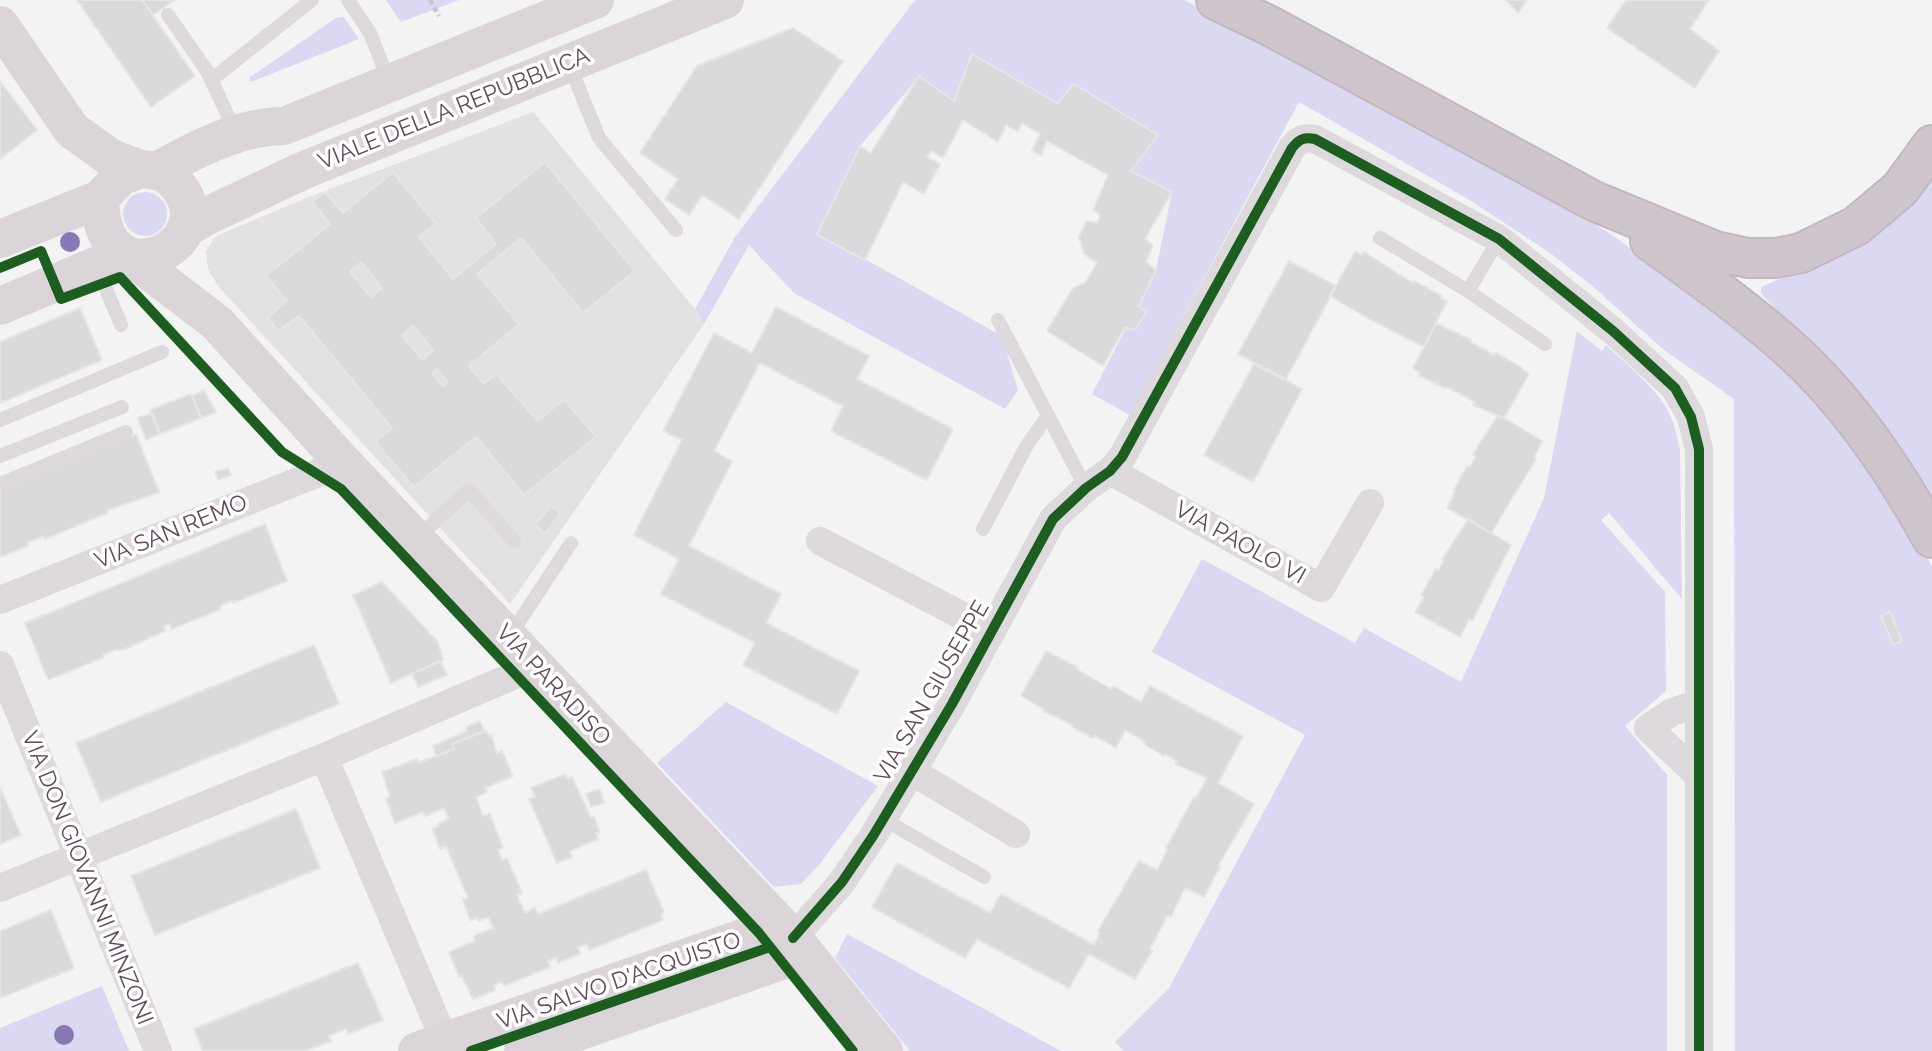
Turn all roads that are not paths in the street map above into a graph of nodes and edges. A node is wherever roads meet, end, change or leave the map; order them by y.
1 (312, 0) edge
2 (348, 0) edge
3 (594, 0) edge
4 (725, 0) edge
5 (1216, 0) edge
6 (1236, 0) edge
7 (168, 15) dead end
8 (0, 25) edge
9 (1270, 26) junction
10 (568, 63) junction
11 (211, 80) junction
12 (390, 83) junction
13 (72, 130) junction
14 (237, 134) junction
15 (1932, 145) edge
16 (150, 169) junction
17 (100, 199) junction
18 (1594, 201) junction
19 (676, 230) dead end
20 (183, 234) junction
21 (1380, 238) dead end
22 (0, 239) edge
23 (1499, 239) junction
24 (117, 259) junction
25 (1468, 291) junction
26 (0, 306) edge
27 (998, 320) dead end
28 (216, 323) junction
29 (121, 325) dead end
30 (1545, 344) dead end
31 (162, 352) dead end
32 (122, 407) dead end
33 (1048, 416) junction
34 (0, 420) edge
35 (127, 432) dead end
36 (0, 456) edge
37 (339, 458) junction
38 (1110, 471) junction
39 (0, 484) edge
40 (1086, 488) junction
41 (1370, 503) dead end
42 (983, 529) dead end
43 (1932, 538) edge
44 (416, 539) junction
45 (514, 541) dead end
46 (820, 541) dead end
47 (571, 543) dead end
48 (0, 600) edge
49 (991, 631) junction
50 (509, 638) junction
51 (0, 665) edge
52 (536, 666) junction
53 (1699, 703) junction
54 (324, 757) junction
55 (911, 771) junction
56 (1698, 775) junction
57 (883, 819) junction
58 (1016, 834) dead end
59 (76, 855) junction
60 (984, 877) dead end
61 (0, 888) edge
62 (792, 939) junction
63 (437, 1048) edge
64 (158, 1051) edge
65 (523, 1051) edge
66 (884, 1051) edge
67 (1699, 1051) edge

1 - 11 lane
2 - 12 lane
3 - 12 street
4 - 10 street, VIALE DELLA REPUBBLICA
5 - 9 highway
6 - 9 highway
7 - 11 lane
8 - 13 street
9 - 18 highway
10 - 19 lane
10 - 20 street, VIALE DELLA REPUBBLICA
11 - 14 lane
12 - 14 street
13 - 16 street
13 - 17 street
14 - 16 street
15 - 18 highway
16 - 17 street
16 - 20 street
17 - 22 street
17 - 24 street
18 - 43 highway
20 - 24 street
20 - 28 street, VIA PARADISO
21 - 25 lane
23 - 25 lane
23 - 38 street, VIA SAN GIUSEPPE
23 - 53 street
24 - 26 street
24 - 28 street, VIA PARADISO
24 - 29 lane
25 - 30 lane
27 - 33 lane
28 - 37 street, VIA PARADISO
31 - 34 lane
32 - 36 lane
33 - 40 lane
33 - 42 lane
35 - 39 lane
37 - 44 street, VIA PARADISO
37 - 48 street, VIA SAN REMO
38 - 40 street, VIA SAN GIUSEPPE
38 - 41 street, VIA PAOLO VI
40 - 49 street, VIA SAN GIUSEPPE
44 - 45 lane
44 - 50 street, VIA PARADISO
46 - 49 street, VIA SAN GIUSEPPE
47 - 50 lane
49 - 55 street, VIA SAN GIUSEPPE
50 - 52 street, VIA PARADISO
51 - 59 street, VIA DON GIOVANNI MINZONI
52 - 54 street
52 - 62 street, VIA PARADISO
53 - 56 street
53 - 56 street
54 - 59 street
54 - 63 street
55 - 57 street, VIA SAN GIUSEPPE
55 - 58 street
56 - 67 street
57 - 60 lane
57 - 62 street, VIA SAN GIUSEPPE
59 - 61 street
59 - 64 street, VIA DON GIOVANNI MINZONI
62 - 63 street, VIA SALVO D'ACQUISTO
62 - 65 street, VIA SALVO D'ACQUISTO
62 - 66 street, VIA PARADISO

